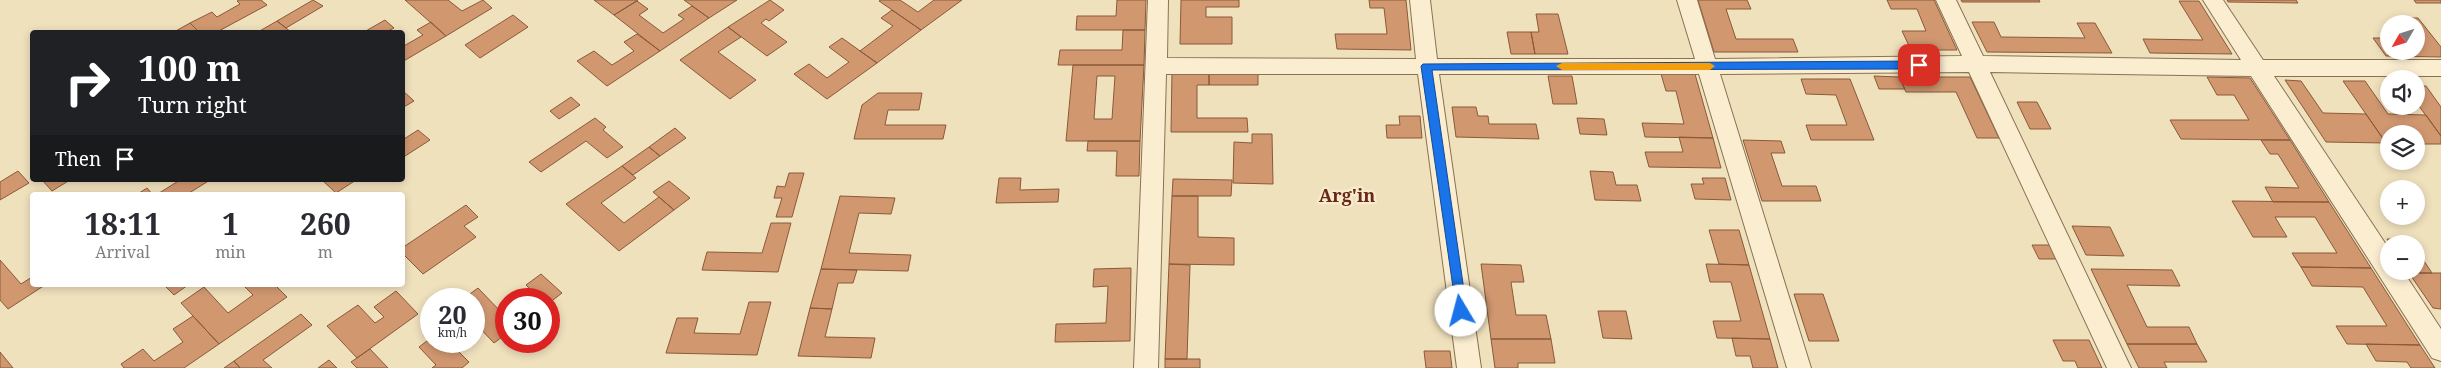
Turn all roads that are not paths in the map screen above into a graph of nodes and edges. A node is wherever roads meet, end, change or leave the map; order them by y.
1 (1158, 0) edge
2 (1420, 0) edge
3 (1687, 0) edge
4 (1946, 0) edge
5 (2213, 0) edge
6 (1976, 64) junction
7 (1155, 66) junction
8 (1427, 66) junction
9 (1708, 66) junction
10 (2258, 68) junction
11 (2441, 68) edge
12 (2380, 256) edge
13 (2396, 280) edge
14 (2441, 350) edge
15 (1146, 368) edge
16 (1469, 368) edge
17 (1799, 368) edge
18 (2119, 368) edge

1 - 7 street
2 - 8 street
3 - 9 street
4 - 6 street
5 - 10 street
6 - 9 street
6 - 10 street
6 - 18 street
7 - 8 street
7 - 15 street
8 - 9 street
8 - 16 street
9 - 17 street
10 - 11 street
10 - 12 street
13 - 14 street

